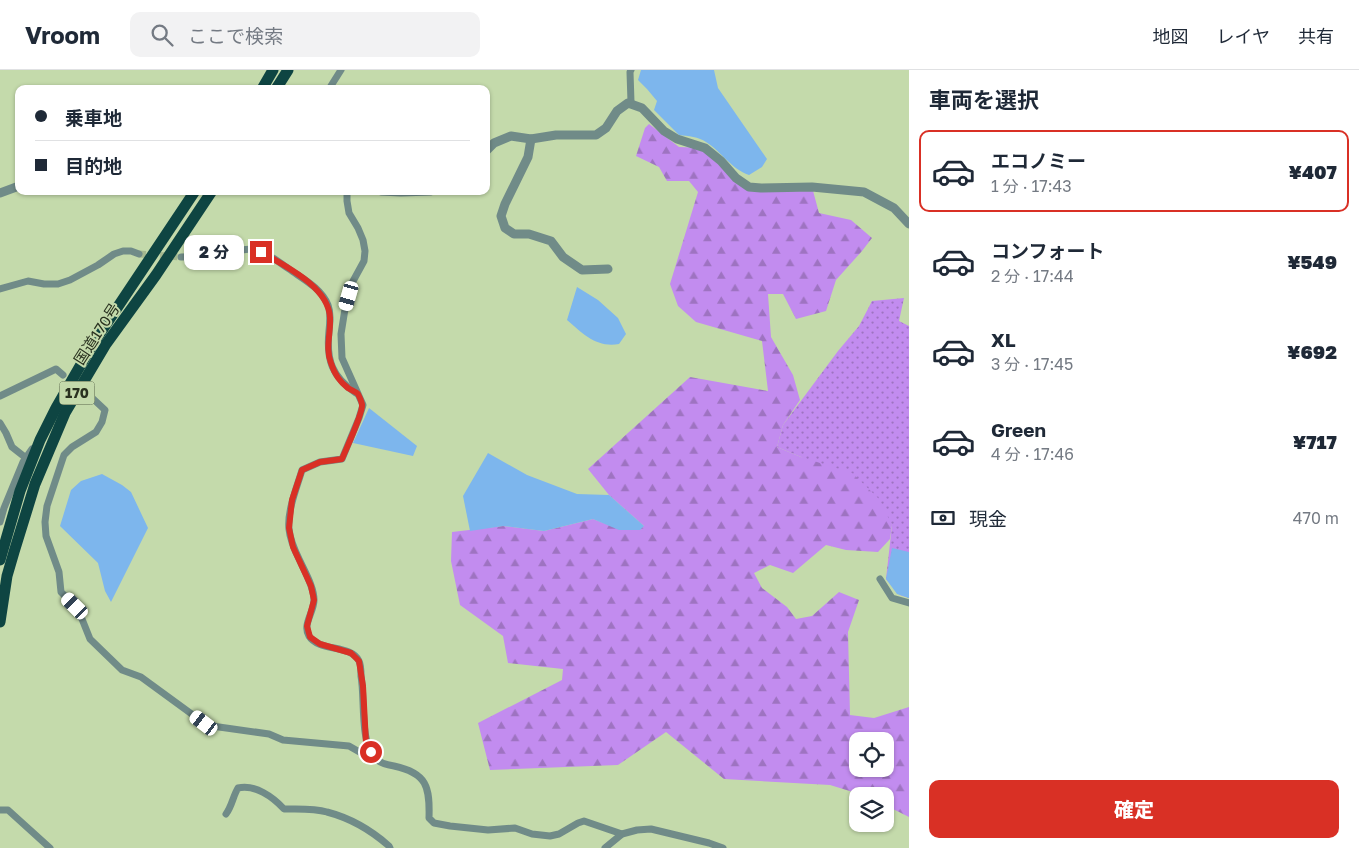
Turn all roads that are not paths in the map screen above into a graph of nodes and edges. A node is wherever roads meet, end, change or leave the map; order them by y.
1 (273, 70) edge
2 (288, 70) edge
3 (341, 70) edge
4 (631, 70) edge
5 (264, 85) edge
6 (279, 85) edge
7 (332, 85) edge
8 (628, 102) junction
9 (531, 139) junction
10 (490, 147) edge
11 (15, 187) edge
12 (0, 193) edge
13 (192, 195) edge
14 (209, 195) edge
15 (348, 195) edge
16 (909, 224) edge
17 (139, 254) tunnel mouth
18 (180, 256) tunnel mouth
19 (608, 269) dead end
20 (0, 288) edge
21 (63, 375) dead end
22 (89, 395) dead end
23 (358, 395) junction
24 (0, 396) edge
25 (0, 423) edge
26 (40, 440) junction
27 (26, 458) junction
28 (0, 522) edge
29 (0, 560) edge
30 (880, 578) dead end
31 (909, 603) edge
32 (0, 622) edge
33 (371, 752) junction
34 (0, 810) edge
35 (226, 814) dead end
36 (622, 834) junction
37 (50, 848) edge
38 (390, 848) edge
39 (605, 848) edge
40 (723, 848) edge

1 - 5 highway
2 - 6 highway
3 - 7 street
4 - 8 street
8 - 9 street
8 - 16 street
9 - 10 street
9 - 19 street
11 - 12 street
13 - 26 highway, 国道170号 / 170
14 - 32 highway, 国道170号 / 170
15 - 23 street
17 - 20 street
18 - 23 street
21 - 24 street
22 - 33 street
23 - 33 street
25 - 27 street
26 - 27 street
26 - 29 highway, 国道170号 / 170
27 - 28 street
30 - 31 street
33 - 36 street
34 - 37 street
35 - 38 street
36 - 39 street
36 - 40 street

